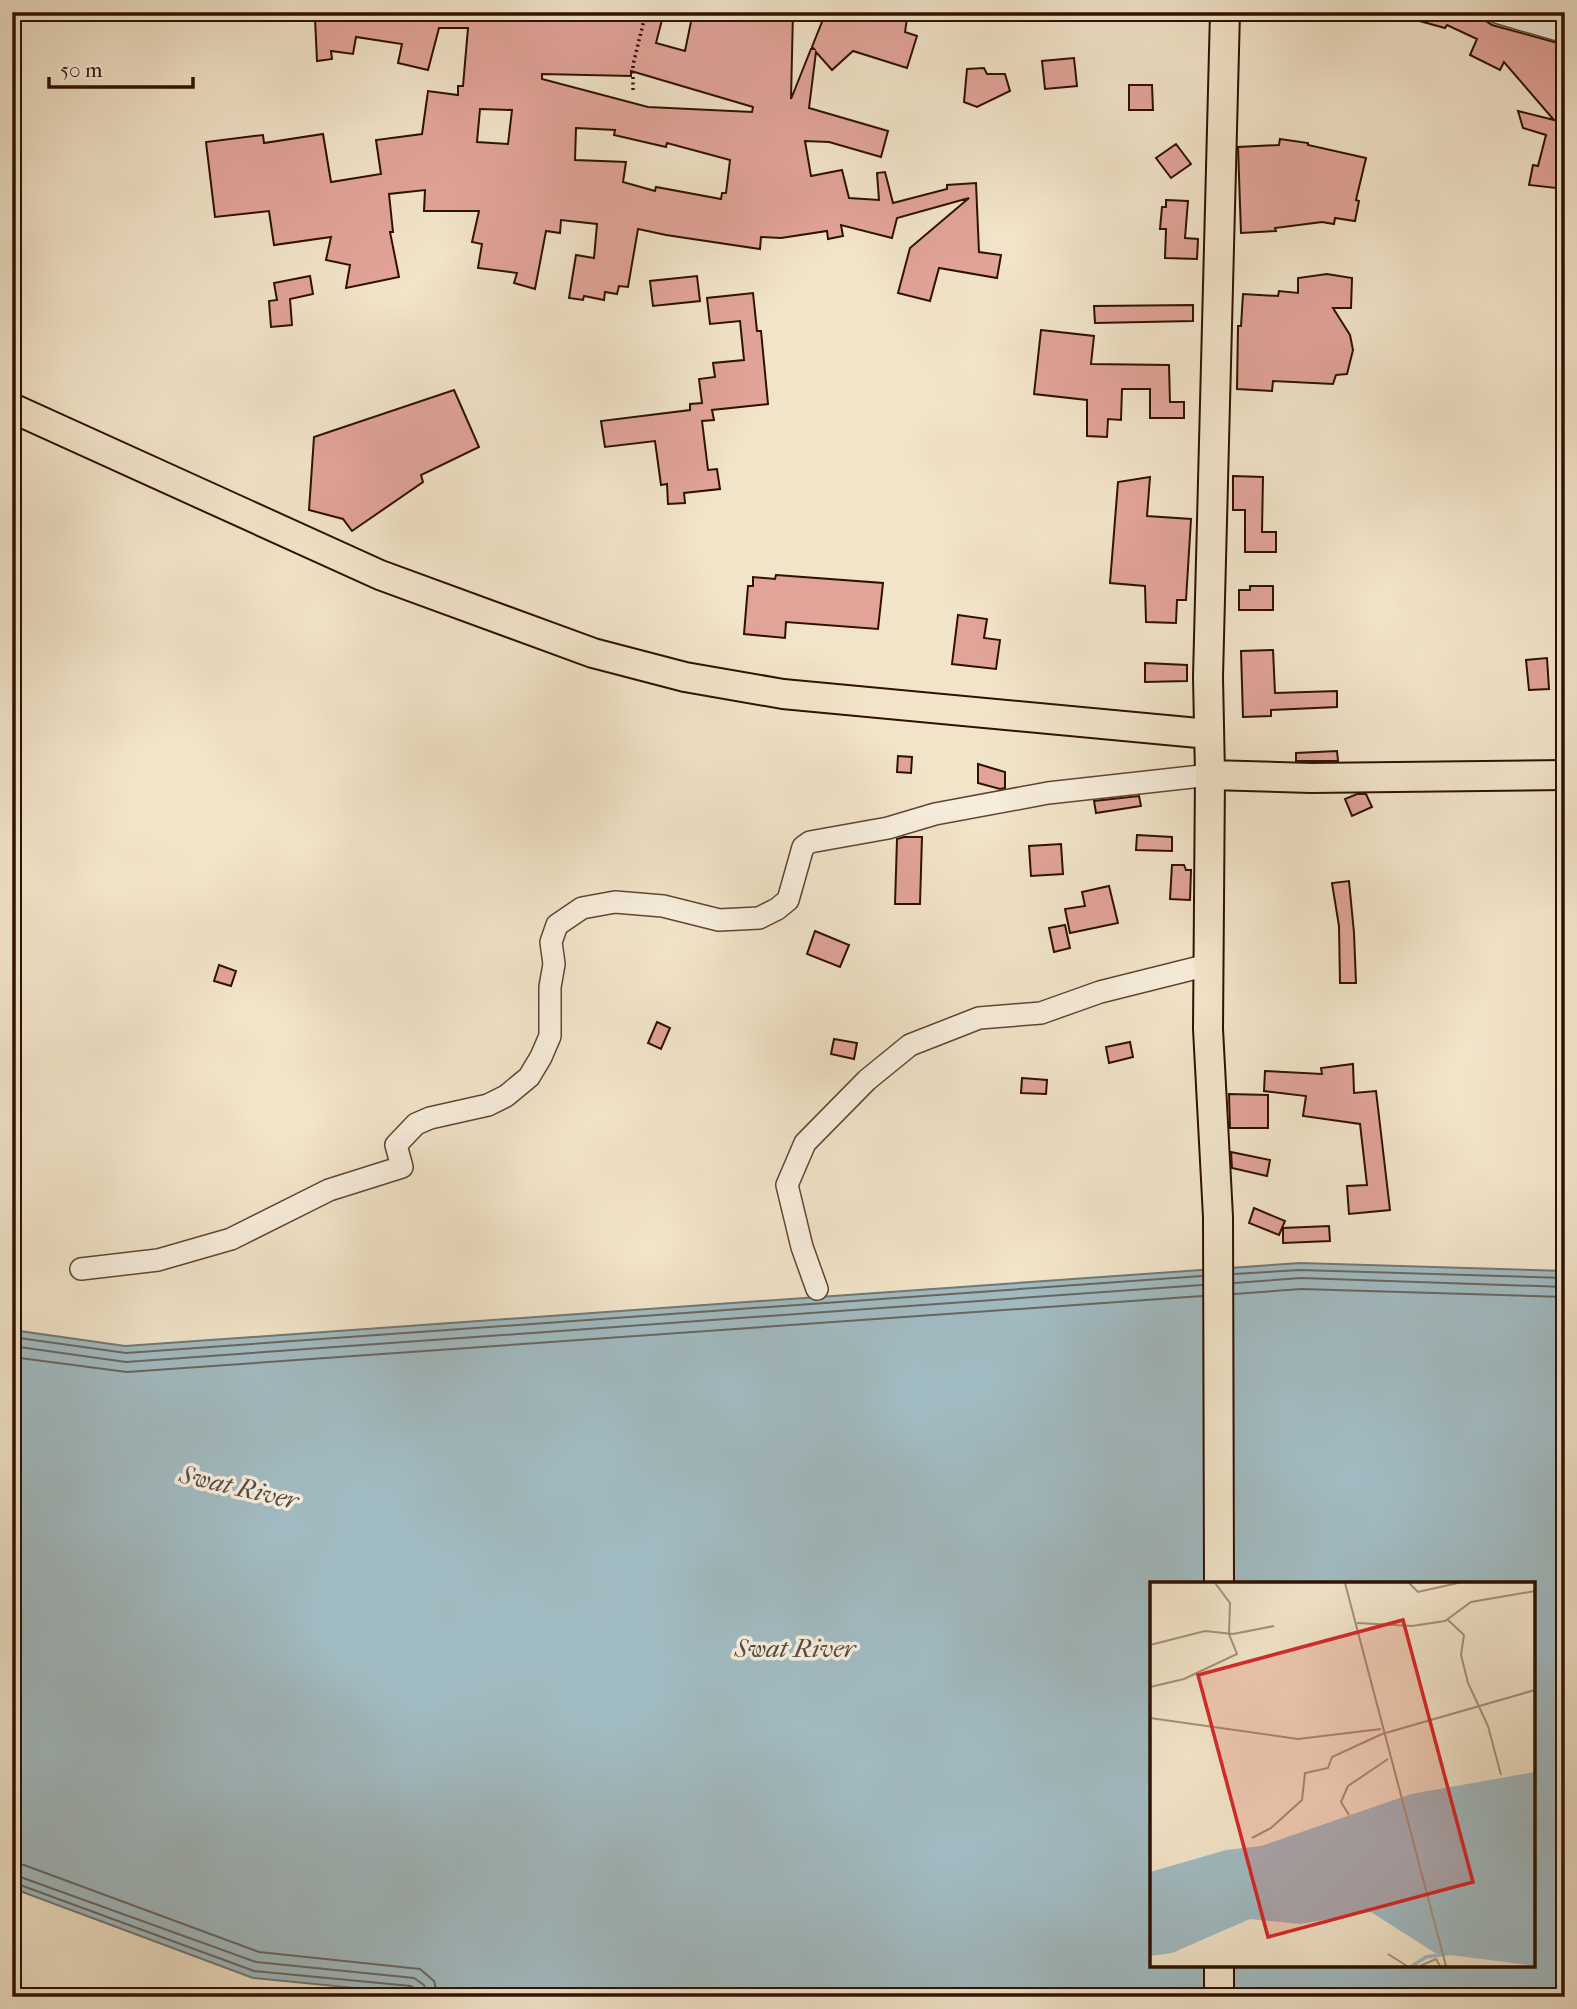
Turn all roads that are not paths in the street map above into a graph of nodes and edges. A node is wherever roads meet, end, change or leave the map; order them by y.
1 (1225, 12) edge
2 (1496, 12) edge
3 (1565, 32) edge
4 (12, 408) edge
5 (1209, 734) junction
6 (1210, 775) junction
7 (1565, 775) edge
8 (1208, 965) junction
9 (81, 1269) dead end
10 (817, 1289) dead end
11 (1219, 1582) edge
12 (1219, 1967) edge
13 (1219, 1997) edge

1 - 5 main road
2 - 3 street
4 - 5 main road
5 - 6 main road
6 - 7 main road
6 - 8 main road
6 - 9 street
8 - 10 street
8 - 11 main road
12 - 13 main road

